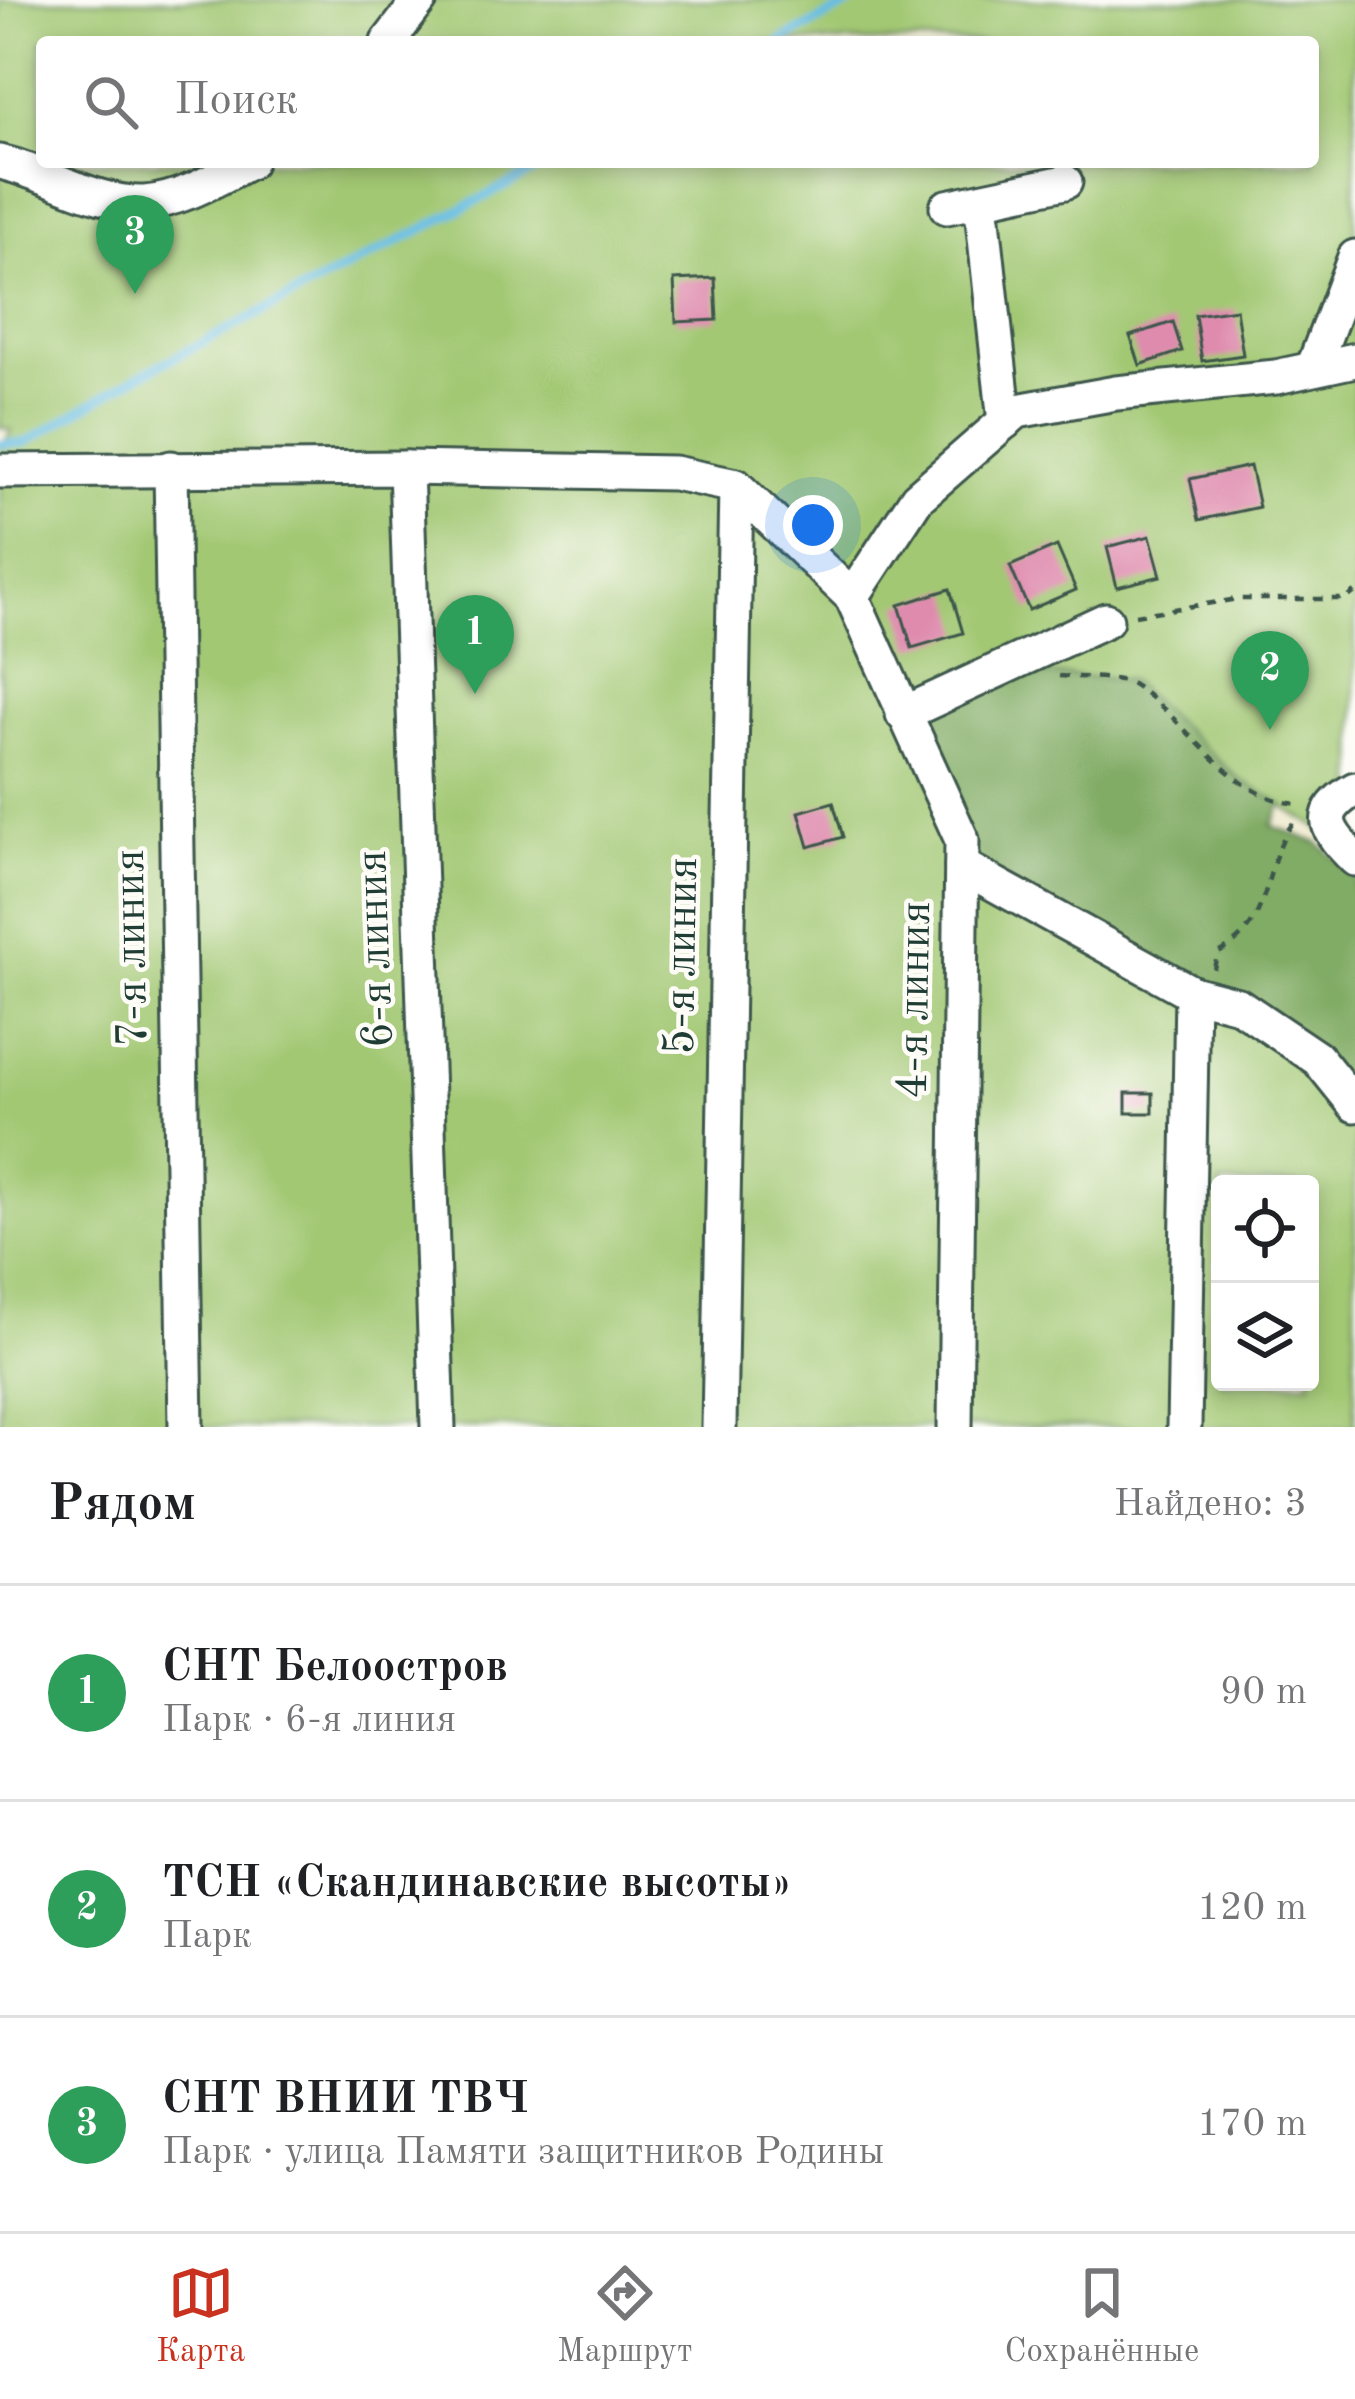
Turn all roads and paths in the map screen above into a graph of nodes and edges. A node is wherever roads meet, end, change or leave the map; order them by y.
1 (420, 0) edge
2 (393, 36) edge
3 (0, 162) edge
4 (237, 168) edge
5 (1065, 182) dead end
6 (980, 200) junction
7 (947, 207) dead end
8 (1355, 257) edge
9 (1355, 360) edge
10 (1312, 368) junction
11 (1004, 422) junction
12 (171, 468) junction
13 (406, 468) junction
14 (0, 471) edge
15 (736, 486) junction
16 (1355, 592) edge
17 (852, 597) junction
18 (1106, 620) joint
19 (1006, 668) junction
20 (902, 714) junction
21 (1355, 789) edge
22 (1355, 859) edge
23 (962, 866) junction
24 (1201, 995) junction
25 (1355, 1105) edge
26 (186, 1427) edge
27 (438, 1427) edge
28 (719, 1427) edge
29 (955, 1427) edge
30 (1184, 1427) edge

1 - 2 street
3 - 4 street
5 - 6 street
6 - 7 street
6 - 11 street
8 - 10 street
9 - 10 street
10 - 11 street
11 - 17 street
12 - 13 street
12 - 14 street
12 - 26 street, 7-я линия
13 - 15 street
13 - 27 street, 6-я линия
15 - 17 street
15 - 28 street, 5-я линия
16 - 18 path
17 - 20 street, 4-я линия
18 - 19 street
19 - 20 street
19 - 24 path
20 - 23 street, 4-я линия
21 - 22 street
23 - 24 street
23 - 29 street, 4-я линия
24 - 25 street
24 - 30 street

